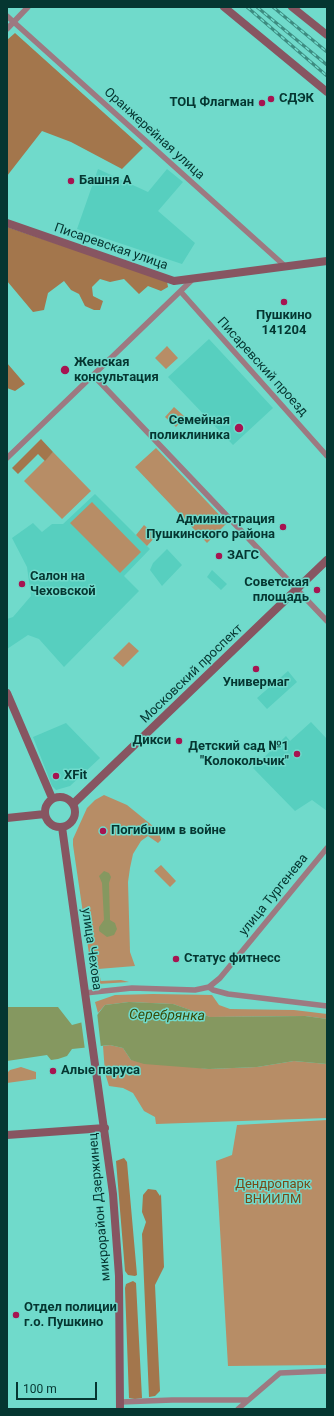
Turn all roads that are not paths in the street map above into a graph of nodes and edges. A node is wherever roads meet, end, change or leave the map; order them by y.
1 (28, 7) edge
2 (224, 7) edge
3 (292, 7) edge
4 (7, 16) edge
5 (14, 22) junction
6 (7, 29) edge
7 (327, 35) edge
8 (327, 92) edge
9 (7, 223) edge
10 (327, 261) edge
11 (286, 268) junction
12 (193, 279) junction
13 (181, 292) junction
14 (94, 376) junction
15 (327, 456) edge
16 (7, 458) edge
17 (327, 560) edge
18 (297, 589) junction
19 (327, 621) edge
20 (7, 693) edge
21 (52, 798) junction
22 (73, 804) junction
23 (45, 814) junction
24 (7, 818) edge
25 (62, 827) junction
26 (327, 848) edge
27 (209, 987) junction
28 (85, 993) junction
29 (327, 1006) edge
30 (96, 1075) joint
31 (105, 1128) junction
32 (7, 1135) edge
33 (327, 1371) edge
34 (247, 1400) junction
35 (120, 1406) edge
36 (238, 1409) edge

1 - 5 street
2 - 8 main road
3 - 7 main road
4 - 5 street, Оранжерейная улица
5 - 6 street
5 - 11 street, Оранжерейная улица
9 - 12 main road, Писаревская улица
10 - 11 main road, Писаревская улица
11 - 12 main road, Писаревская улица
12 - 13 street
13 - 14 street
13 - 15 street, Писаревский проезд
14 - 16 street
14 - 18 street
17 - 18 main road, Московский проспект
18 - 19 street
18 - 22 main road, Московский проспект
20 - 21 main road
21 - 22 main road
21 - 23 main road
22 - 25 main road
23 - 24 main road
23 - 25 main road
25 - 28 main road, улица Чехова
26 - 27 street, улица Тургенева
27 - 28 street
27 - 29 street
28 - 30 main road, улица Чехова
30 - 31 main road, микрорайон Дзержинец
31 - 32 main road
31 - 35 main road, микрорайон Дзержинец
33 - 34 street
34 - 35 street
34 - 36 street

